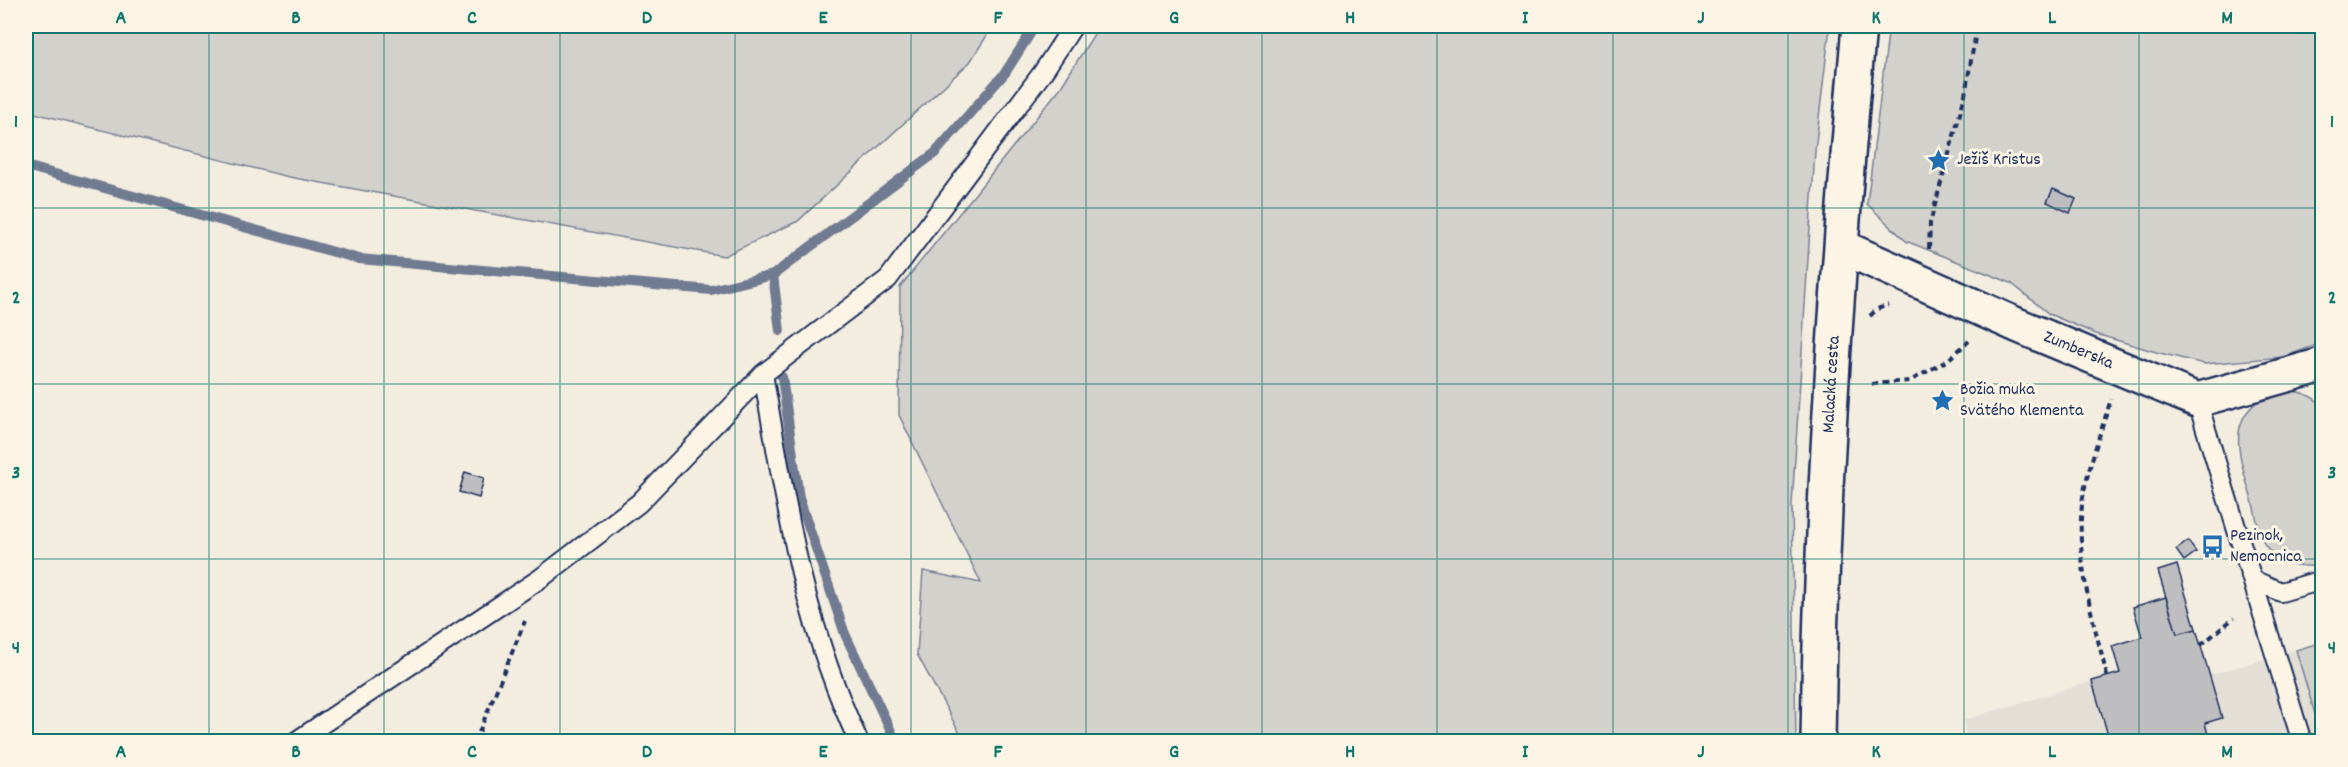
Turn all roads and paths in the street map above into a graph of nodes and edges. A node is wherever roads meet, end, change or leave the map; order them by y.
1 (1073, 26) edge
2 (1859, 26) edge
3 (1977, 26) edge
4 (1842, 247) junction
5 (1929, 249) dead end
6 (1977, 335) dead end
7 (2322, 365) edge
8 (763, 374) junction
9 (1872, 384) dead end
10 (2112, 394) dead end
11 (2197, 400) junction
12 (541, 578) junction
13 (2253, 580) junction
14 (2322, 580) edge
15 (2234, 618) dead end
16 (2201, 645) dead end
17 (2107, 676) dead end
18 (295, 741) edge
19 (475, 741) edge
20 (859, 741) edge
21 (1818, 741) edge
22 (2302, 741) edge

1 - 8 lane
2 - 4 main road, Malacká cesta
3 - 5 path
4 - 11 main road, Zumberska
4 - 21 main road, Malacká cesta
6 - 9 path
7 - 11 main road
8 - 12 lane
8 - 20 lane
10 - 17 path
11 - 13 lane
12 - 18 lane
12 - 19 path
13 - 14 lane
13 - 22 lane
15 - 16 path

